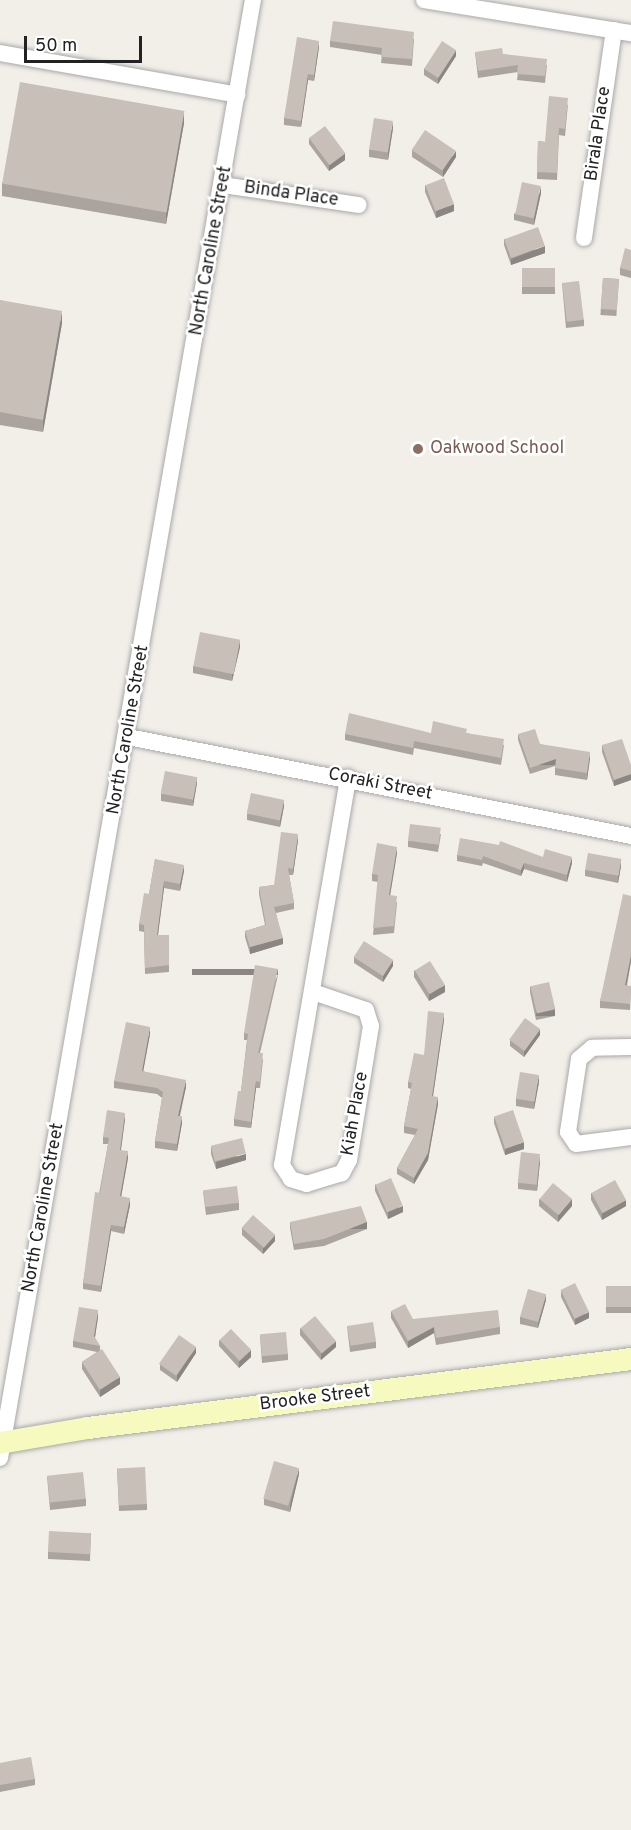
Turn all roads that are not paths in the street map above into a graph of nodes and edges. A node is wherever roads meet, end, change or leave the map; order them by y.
1 (253, 0) edge
2 (424, 0) edge
3 (614, 30) junction
4 (631, 33) edge
5 (0, 52) edge
6 (237, 95) junction
7 (224, 185) junction
8 (360, 205) dead end
9 (585, 238) dead end
10 (128, 737) junction
11 (348, 778) junction
12 (631, 836) edge
13 (313, 992) junction
14 (631, 1047) edge
15 (631, 1137) edge
16 (631, 1359) edge
17 (1, 1448) edge

1 - 6 street, North Caroline Street
2 - 3 street
3 - 4 street
3 - 9 street, Birala Place
5 - 6 street
6 - 7 street, North Caroline Street
7 - 8 street, Binda Place
7 - 10 street, North Caroline Street
10 - 11 street, Coraki Street
10 - 17 street, North Caroline Street
11 - 12 street, Coraki Street
11 - 13 street, Kiah Place
13 - 13 street, Kiah Place
14 - 15 street
16 - 17 street, Brooke Street

